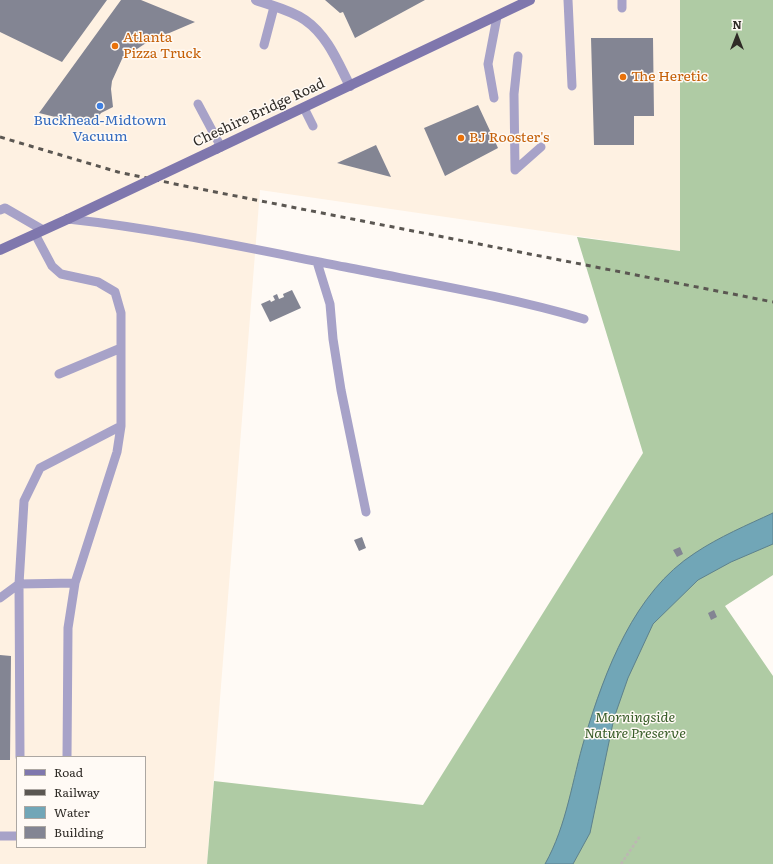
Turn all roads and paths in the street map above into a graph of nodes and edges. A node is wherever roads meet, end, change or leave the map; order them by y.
1 (256, 0) edge
2 (530, 0) edge
3 (568, 0) edge
4 (274, 7) junction
5 (497, 17) junction
6 (264, 46) dead end
7 (518, 56) dead end
8 (350, 86) junction
9 (572, 86) dead end
10 (494, 98) dead end
11 (198, 104) dead end
12 (304, 108) junction
13 (312, 126) dead end
14 (541, 147) dead end
15 (218, 148) junction
16 (0, 210) edge
17 (68, 219) junction
18 (39, 232) junction
19 (0, 250) edge
20 (317, 262) junction
21 (584, 319) dead end
22 (121, 348) junction
23 (59, 374) dead end
24 (121, 426) junction
25 (366, 512) dead end
26 (74, 583) junction
27 (19, 584) junction
28 (0, 598) edge
29 (20, 756) edge
30 (67, 756) edge
31 (0, 836) edge
32 (16, 836) edge
33 (640, 836) dead end
34 (621, 864) edge

1 - 4 street
2 - 5 main road, Cheshire Bridge Road
3 - 9 lane
4 - 6 lane
4 - 8 street
5 - 8 main road, Cheshire Bridge Road
5 - 10 lane
7 - 14 lane
8 - 12 main road, Cheshire Bridge Road
11 - 15 lane
12 - 13 lane
12 - 15 main road, Cheshire Bridge Road
15 - 17 main road, Cheshire Bridge Road, bridge
16 - 18 lane
17 - 18 main road, Cheshire Bridge Road
17 - 20 lane
18 - 19 main road, Cheshire Bridge Road
18 - 22 lane
20 - 21 lane
20 - 25 lane
22 - 23 lane
22 - 24 lane
24 - 26 lane
24 - 27 lane
26 - 27 lane
26 - 30 lane
27 - 28 lane
27 - 29 lane
31 - 32 lane
33 - 34 path

